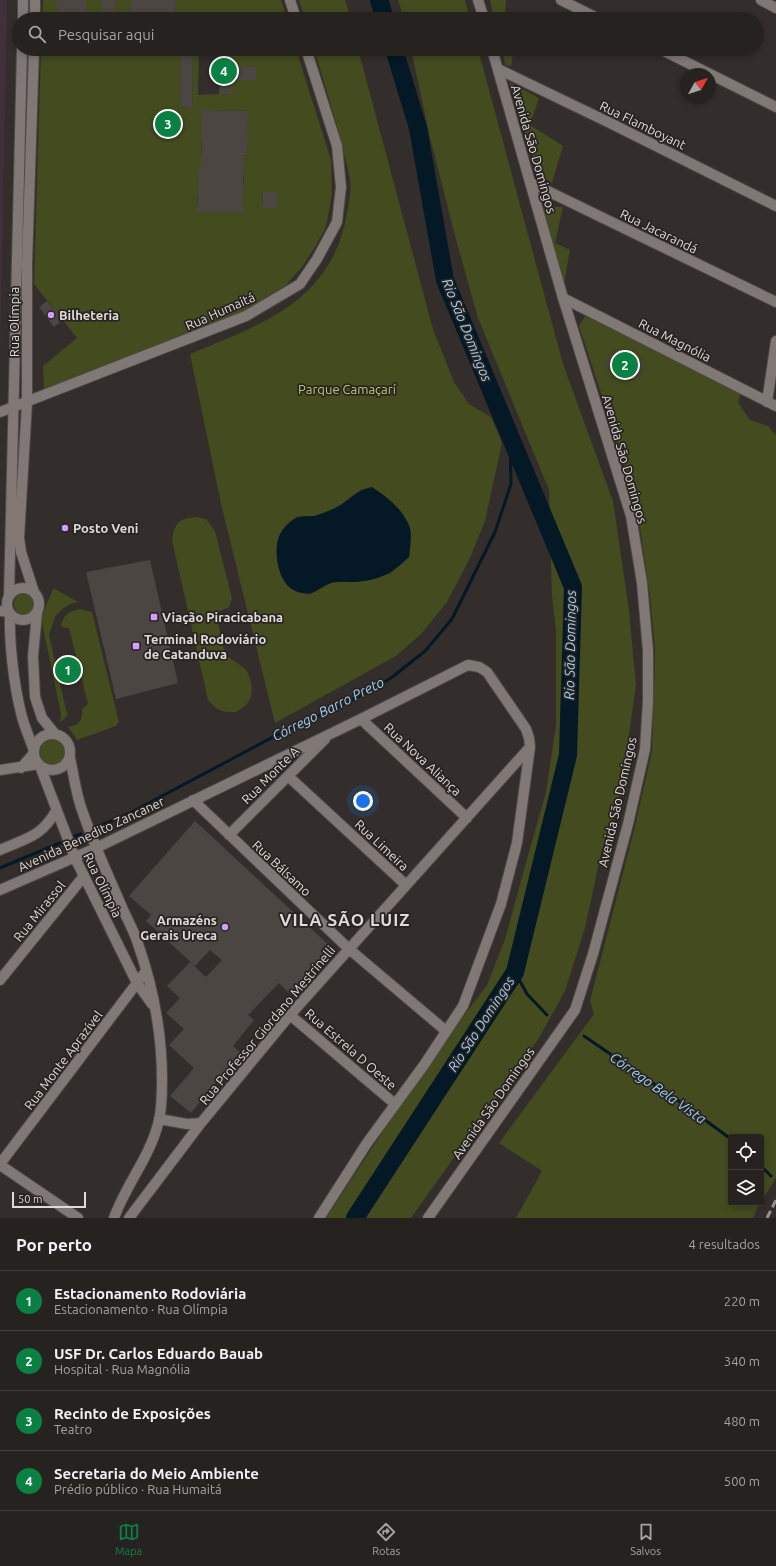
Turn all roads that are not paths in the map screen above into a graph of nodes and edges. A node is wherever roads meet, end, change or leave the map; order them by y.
1 (23, 0) edge
2 (35, 0) edge
3 (290, 0) edge
4 (478, 0) edge
5 (561, 0) edge
6 (761, 0) edge
7 (776, 8) edge
8 (23, 12) edge
9 (34, 12) edge
10 (294, 12) edge
11 (482, 12) edge
12 (585, 12) edge
13 (22, 56) edge
14 (34, 56) edge
15 (308, 56) edge
16 (494, 56) edge
17 (674, 56) edge
18 (698, 68) edge
19 (498, 69) junction
20 (716, 77) edge
21 (776, 107) edge
22 (531, 183) junction
23 (776, 206) edge
24 (562, 298) junction
25 (776, 302) edge
26 (776, 341) edge
27 (27, 403) junction
28 (772, 404) edge
29 (14, 407) junction
30 (0, 412) edge
31 (34, 592) junction
32 (6, 608) edge
33 (37, 613) junction
34 (361, 719) junction
35 (55, 734) junction
36 (331, 734) junction
37 (530, 747) junction
38 (34, 752) junction
39 (70, 758) junction
40 (39, 765) junction
41 (21, 768) junction
42 (0, 770) edge
43 (288, 776) junction
44 (193, 800) junction
45 (56, 811) junction
46 (467, 818) junction
47 (229, 835) junction
48 (96, 848) junction
49 (0, 850) edge
50 (75, 858) junction
51 (84, 876) junction
52 (406, 885) junction
53 (0, 890) edge
54 (349, 948) junction
55 (146, 971) junction
56 (0, 980) edge
57 (137, 983) junction
58 (155, 1009) junction
59 (290, 1014) junction
60 (446, 1031) junction
61 (395, 1104) junction
62 (159, 1119) junction
63 (201, 1123) junction
64 (0, 1165) edge
65 (119, 1205) junction
66 (78, 1218) edge
67 (107, 1218) edge
68 (114, 1218) edge
69 (129, 1218) edge
70 (318, 1218) edge
71 (428, 1218) edge

1 - 8 street
2 - 9 street
3 - 10 street
4 - 11 street
5 - 12 street
6 - 7 street
13 - 29 street, Rua Olímpia
14 - 27 street, Rua Olímpia
15 - 27 street, Rua Humaitá
16 - 19 street, Avenida São Domingos
17 - 18 street
19 - 22 street, Avenida São Domingos
19 - 23 street, Rua Flamboyant
20 - 21 street
22 - 24 street, Avenida São Domingos
22 - 25 street, Rua Jacarandá
24 - 28 street, Rua Magnólia
24 - 71 street, Avenida São Domingos
26 - 28 street
27 - 29 street, Rua Humaitá
27 - 31 street, Rua Olímpia
29 - 30 street, Rua Humaitá
29 - 32 street, Rua Olímpia
31 - 32 street
31 - 33 street
32 - 33 street
32 - 38 street, Rua Olímpia
33 - 35 street
34 - 36 street, Avenida Benedito Zancaner
34 - 37 street, Avenida Benedito Zancaner
34 - 46 street, Rua Nova Aliança
35 - 38 street
35 - 39 street
36 - 43 street, Rua Monte A
36 - 44 street, Avenida Benedito Zancaner
37 - 46 street, Rua Professor Giordano Mestrinelli
37 - 60 street
38 - 40 street
38 - 41 street
39 - 40 street
39 - 48 street, Rua Olímpia
40 - 41 street
40 - 45 street, Rua Olímpia
41 - 42 street
43 - 47 street, Rua Monte A
43 - 52 street, Rua Limeira
44 - 47 street, Rua Bálsamo
44 - 48 street, Avenida Benedito Zancaner
45 - 49 street, Avenida Benedito Zancaner
45 - 50 street, Rua Olímpia
46 - 52 street, Rua Professor Giordano Mestrinelli
47 - 54 street, Rua Bálsamo
48 - 50 street, Avenida Benedito Zancaner
48 - 55 street, Rua Olímpia
50 - 51 street, Rua Olímpia
50 - 53 street, Avenida Benedito Zancaner
51 - 56 street, Rua Mirassol
51 - 57 street, Rua Olímpia
52 - 54 street, Rua Professor Giordano Mestrinelli
54 - 59 street, Rua Professor Giordano Mestrinelli
54 - 60 street, Rua Bálsamo
55 - 57 street, Rua Monte Aprazível
55 - 58 street, Rua Olímpia
57 - 58 street, Rua Olímpia
57 - 64 street, Rua Monte Aprazível
58 - 62 street, Rua Olímpia
59 - 61 street, Rua Estrela D Oeste
59 - 63 street, Rua Professor Giordano Mestrinelli
60 - 61 street
61 - 70 street
62 - 63 street, Rua Professor Giordano Mestrinelli
62 - 65 street, Rua Olímpia
63 - 69 street, Rua Professor Giordano Mestrinelli
64 - 66 street
65 - 67 street, Rua Olímpia
65 - 68 street, Rua Olímpia

